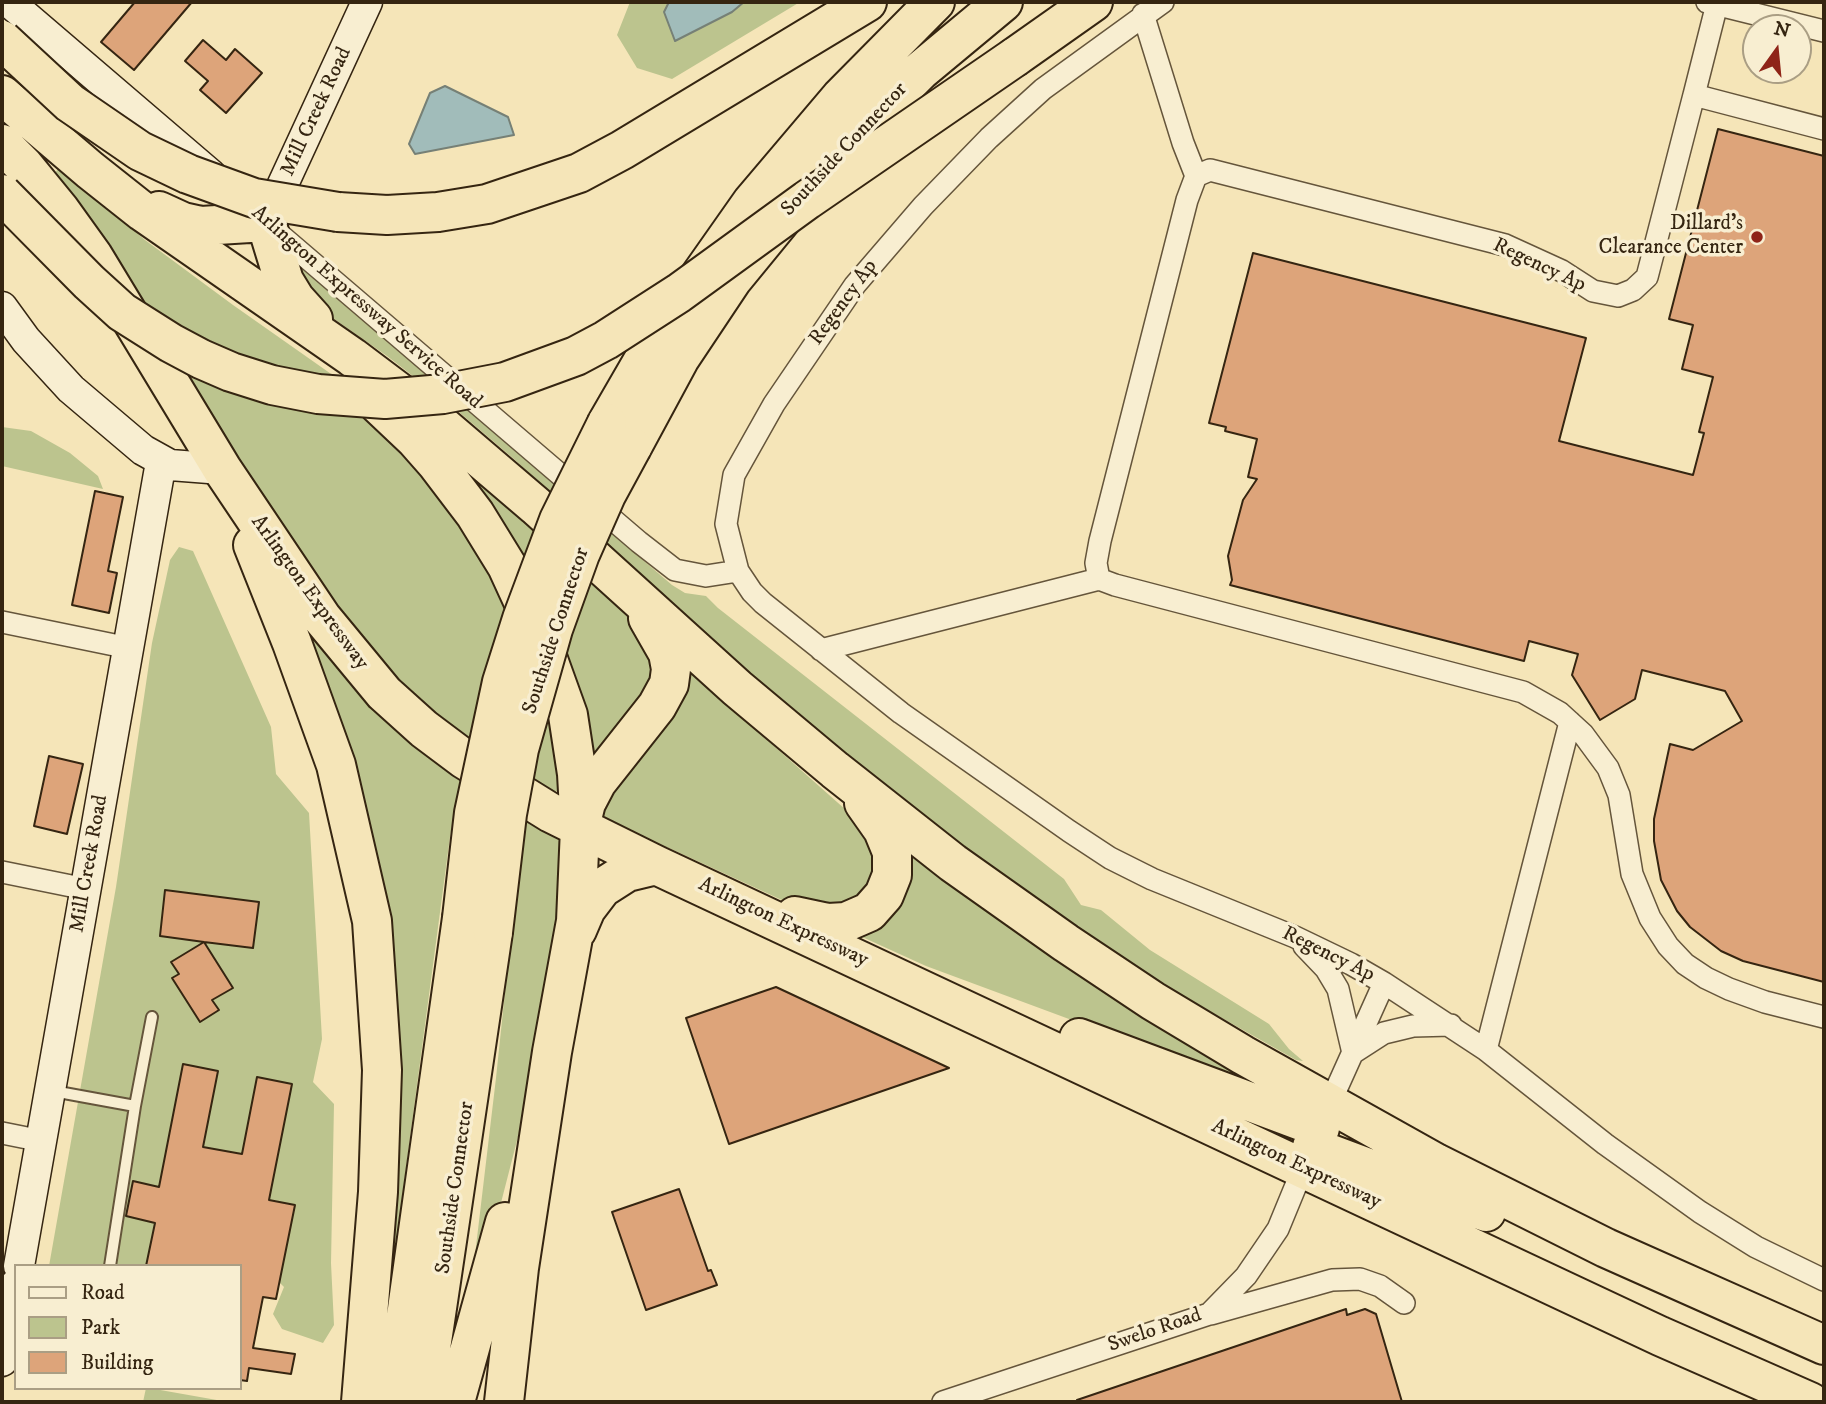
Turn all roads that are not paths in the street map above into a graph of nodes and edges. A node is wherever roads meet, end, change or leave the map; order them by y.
1 (9, 2) edge
2 (367, 2) edge
3 (867, 2) edge
4 (935, 2) edge
5 (1003, 2) edge
6 (1093, 2) edge
7 (1163, 2) edge
8 (1712, 3) edge
9 (1764, 9) edge
10 (1143, 15) junction
11 (1824, 31) edge
12 (2, 40) edge
13 (1694, 95) junction
14 (7, 100) edge
15 (1824, 129) edge
16 (2, 144) edge
17 (90, 170) junction
18 (1196, 176) junction
19 (2, 194) edge
20 (266, 222) junction
21 (2, 307) edge
22 (380, 378) junction
23 (620, 435) junction
24 (161, 462) junction
25 (222, 469) junction
26 (738, 571) junction
27 (610, 574) junction
28 (1099, 579) junction
29 (2, 622) edge
30 (129, 648) junction
31 (821, 650) junction
32 (1570, 722) junction
33 (835, 770) junction
34 (580, 828) junction
35 (656, 865) junction
36 (2, 872) edge
37 (706, 888) junction
38 (86, 889) junction
39 (477, 925) junction
40 (1295, 937) junction
41 (573, 945) junction
42 (1384, 983) junction
43 (152, 1017) dead end
44 (1824, 1017) edge
45 (1451, 1025) junction
46 (1486, 1050) junction
47 (552, 1052) junction
48 (1353, 1053) junction
49 (50, 1091) junction
50 (135, 1106) junction
51 (2, 1133) edge
52 (1316, 1137) junction
53 (42, 1141) junction
54 (19, 1264) edge
55 (110, 1264) edge
56 (1824, 1280) edge
57 (14, 1295) edge
58 (1404, 1303) dead end
59 (1209, 1314) junction
60 (1824, 1345) edge
61 (2, 1361) edge
62 (361, 1402) edge
63 (394, 1402) edge
64 (423, 1402) edge
65 (456, 1402) edge
66 (504, 1402) edge
67 (943, 1402) edge
68 (1810, 1402) edge

1 - 20 street, Arlington Expressway Service Road
2 - 20 street, Mill Creek Road
3 - 12 highway, bridge
4 - 23 highway, Southside Connector
5 - 23 highway, Southside Connector
6 - 19 highway, bridge
7 - 10 street, Regency Ap
8 - 9 street
8 - 13 street, Regency Ap
9 - 11 street
10 - 18 street
10 - 26 street, Regency Ap
13 - 15 street
13 - 18 street, Regency Ap
14 - 17 highway, Arlington Expressway
14 - 34 highway
16 - 25 highway, Arlington Expressway
17 - 20 highway
17 - 22 highway, Arlington Expressway
18 - 28 street
20 - 22 highway
20 - 26 street, Arlington Expressway Service Road
21 - 24 street
22 - 27 highway, Arlington Expressway
23 - 39 highway, Southside Connector, bridge
24 - 25 street
24 - 30 street, Mill Creek Road
25 - 34 highway, Arlington Expressway
25 - 62 highway
26 - 31 street, Regency Ap
27 - 33 highway, Arlington Expressway
27 - 34 highway
28 - 31 street
28 - 32 street
29 - 30 street
30 - 38 street, Mill Creek Road
31 - 40 street, Regency Ap
32 - 44 street
32 - 46 street
33 - 37 highway
33 - 52 highway, Arlington Expressway
34 - 35 highway, Arlington Expressway
34 - 41 highway
35 - 37 highway, Arlington Expressway
35 - 41 highway
36 - 38 street
37 - 52 highway, Arlington Expressway
38 - 49 street, Mill Creek Road
39 - 63 highway, Southside Connector
39 - 64 highway, Southside Connector
40 - 42 street, Regency Ap
40 - 48 street
41 - 47 highway
42 - 45 street, Regency Ap
42 - 48 street, Swelo Road
43 - 50 lane
45 - 46 street, Regency Ap
45 - 48 street
46 - 56 street, Regency Ap
47 - 65 highway
47 - 66 highway
48 - 52 street, Swelo Road
49 - 50 lane
49 - 53 street, Mill Creek Road
50 - 55 lane
51 - 53 street
52 - 59 street, Swelo Road
52 - 60 highway
52 - 68 highway, Arlington Expressway
53 - 54 street, Mill Creek Road
57 - 61 street
58 - 59 street
59 - 67 street, Swelo Road

